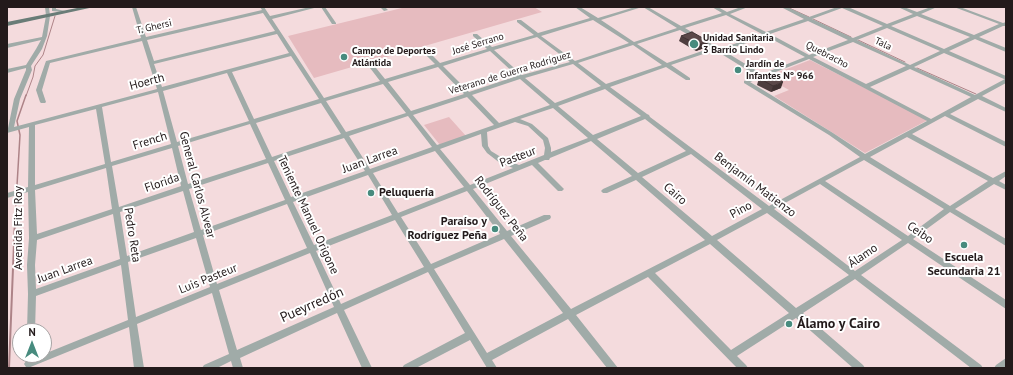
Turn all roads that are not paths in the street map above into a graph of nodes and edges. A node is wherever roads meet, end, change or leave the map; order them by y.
1 (47, 7) edge
2 (54, 7) edge
3 (91, 7) edge
4 (134, 7) edge
5 (316, 7) edge
6 (323, 7) edge
7 (577, 7) edge
8 (640, 7) edge
9 (645, 7) edge
10 (714, 7) edge
11 (746, 7) edge
12 (783, 7) edge
13 (841, 7) edge
14 (844, 7) edge
15 (900, 7) edge
16 (935, 7) edge
17 (956, 7) edge
18 (263, 9) edge
19 (64, 10) edge
20 (726, 13) junction
21 (918, 14) junction
22 (48, 16) junction
23 (269, 18) junction
24 (596, 19) junction
25 (808, 19) junction
26 (519, 21) dead end
27 (334, 23) dead end
28 (7, 24) edge
29 (1005, 24) edge
30 (888, 26) junction
31 (681, 28) junction
32 (278, 32) junction
33 (766, 34) junction
34 (475, 35) dead end
35 (538, 35) junction
36 (974, 37) junction
37 (44, 38) junction
38 (143, 39) junction
39 (853, 40) junction
40 (634, 44) junction
41 (7, 46) edge
42 (423, 49) dead end
43 (491, 49) junction
44 (718, 50) junction
45 (1006, 50) edge
46 (945, 51) junction
47 (292, 54) junction
48 (810, 57) junction
49 (574, 62) junction
50 (151, 63) junction
51 (370, 64) dead end
52 (439, 65) junction
53 (666, 65) junction
54 (28, 66) junction
55 (910, 66) junction
56 (7, 71) edge
57 (228, 72) junction
58 (521, 76) junction
59 (762, 76) junction
60 (1006, 78) edge
61 (688, 80) dead end
62 (384, 82) junction
63 (1006, 82) edge
64 (607, 86) junction
65 (867, 86) junction
66 (160, 90) junction
67 (468, 94) junction
68 (976, 97) junction
69 (322, 100) junction
70 (43, 102) dead end
71 (555, 105) junction
72 (99, 106) junction
73 (1006, 110) edge
74 (409, 113) junction
75 (945, 114) junction
76 (647, 116) junction
77 (515, 120) junction
78 (252, 121) junction
79 (931, 121) junction
80 (28, 125) junction
81 (499, 126) junction
82 (10, 130) edge
83 (484, 131) junction
84 (907, 134) junction
85 (344, 135) junction
86 (594, 138) junction
87 (175, 145) junction
88 (1006, 145) edge
89 (437, 148) junction
90 (692, 151) junction
91 (864, 157) junction
92 (547, 158) junction
93 (269, 159) junction
94 (534, 163) junction
95 (109, 165) junction
96 (520, 168) junction
97 (369, 172) junction
98 (1006, 173) edge
99 (637, 176) junction
100 (820, 181) junction
101 (993, 181) junction
102 (185, 187) junction
103 (469, 188) junction
104 (1006, 188) edge
105 (560, 189) dead end
106 (31, 190) junction
107 (605, 191) dead end
108 (8, 196) edge
109 (288, 201) junction
110 (768, 209) junction
111 (950, 209) junction
112 (116, 210) junction
113 (396, 216) junction
114 (547, 217) dead end
115 (199, 234) junction
116 (506, 236) junction
117 (32, 238) junction
118 (711, 240) junction
119 (908, 240) junction
120 (1006, 242) edge
121 (312, 249) junction
122 (124, 261) junction
123 (429, 268) junction
124 (649, 272) junction
125 (855, 275) junction
126 (214, 289) junction
127 (32, 294) junction
128 (1006, 305) edge
129 (338, 308) junction
130 (796, 313) junction
131 (570, 314) junction
132 (31, 323) edge
133 (132, 323) junction
134 (471, 335) junction
135 (52, 353) edge
136 (235, 355) junction
137 (731, 355) junction
138 (486, 358) junction
139 (1006, 362) edge
140 (139, 368) edge
141 (207, 368) edge
142 (238, 368) edge
143 (367, 368) edge
144 (407, 368) edge
145 (492, 368) edge
146 (613, 368) edge
147 (742, 368) edge
148 (860, 368) edge
149 (978, 368) edge
150 (999, 368) edge

1 - 22 street
2 - 19 street
3 - 19 main road
4 - 38 street, General Carlos Alvear
5 - 23 street
6 - 27 street
7 - 24 street
8 - 24 street, José Serrano
9 - 31 street
10 - 20 street, Quebracho
11 - 20 street, Veterano de Guerra Rodríguez
12 - 25 street, Tala
13 - 25 street, Juan Larrea
14 - 30 street
15 - 21 street
16 - 21 street
17 - 29 street
18 - 23 street
18 - 38 street, T. Ghersi
19 - 22 main road
20 - 31 street, Veterano de Guerra Rodríguez
20 - 33 street, Quebracho
21 - 30 street
21 - 36 street
22 - 28 main road
22 - 37 street
23 - 32 street
24 - 35 street, José Serrano
24 - 40 street
25 - 33 street, Juan Larrea
25 - 39 street, Tala
26 - 35 street, Benjamín Matienzo
29 - 36 street
30 - 39 street
30 - 46 street
31 - 40 street, Veterano de Guerra Rodríguez
31 - 44 street
32 - 47 street
32 - 50 street
33 - 44 street, Juan Larrea
33 - 48 street, Quebracho
34 - 43 street, Cairo
35 - 43 street, José Serrano
35 - 49 street, Benjamín Matienzo
36 - 45 street
36 - 46 street
37 - 41 street
37 - 54 street
38 - 50 street, General Carlos Alvear
38 - 70 street, T. Ghersi
39 - 48 street
39 - 55 street, Tala
40 - 49 street, Veterano de Guerra Rodríguez
40 - 53 street
42 - 52 street
43 - 52 street, José Serrano
43 - 58 street, Cairo
44 - 53 street, Juan Larrea
44 - 59 street
46 - 55 street
46 - 60 street
47 - 57 street, Hoerth
47 - 69 street
48 - 59 street
48 - 65 street, Quebracho
49 - 58 street, Veterano de Guerra Rodríguez
49 - 64 street, Benjamín Matienzo
50 - 66 street, General Carlos Alvear
51 - 62 street, Rodríguez Peña
52 - 62 street, José Serrano
52 - 67 street
53 - 61 street
53 - 64 street, Juan Larrea
54 - 56 street
54 - 82 street
55 - 65 street
55 - 68 street, Tala
57 - 66 street, Hoerth
57 - 78 street, Teniente Manuel Origone
58 - 67 street, Veterano de Guerra Rodríguez
58 - 71 street, Cairo
59 - 91 street
62 - 69 street, José Serrano
62 - 74 street, Rodríguez Peña
63 - 68 street, Pino
64 - 71 street, Juan Larrea
64 - 76 street, Benjamín Matienzo
65 - 79 street, Quebracho
66 - 72 street, Hoerth
66 - 87 street, General Carlos Alvear
67 - 74 street, Veterano de Guerra Rodríguez
67 - 81 street
68 - 73 street, Tala
68 - 75 street, Pino
69 - 78 street, French
69 - 85 street
71 - 77 street, Juan Larrea
71 - 86 street, Cairo
72 - 80 street, Hoerth
72 - 95 street, Pedro Reta
74 - 85 street, Veterano de Guerra Rodríguez
74 - 89 street, Rodríguez Peña
75 - 79 street, Pino
75 - 88 street
76 - 86 street, Pasteur
76 - 90 street, Benjamín Matienzo
77 - 81 street, Juan Larrea
77 - 92 street
78 - 87 street, French
78 - 93 street, Teniente Manuel Origone
79 - 84 street, Pino
80 - 82 street, Hoerth
80 - 106 street, Avenida Fitz Roy
81 - 83 street, Juan Larrea
83 - 89 street, Juan Larrea
83 - 96 street
84 - 91 street, Pino
84 - 101 street
85 - 93 street, Florida
85 - 97 street
86 - 92 street, Pasteur
86 - 99 street, Cairo
87 - 95 street, French
87 - 102 street, General Carlos Alvear
89 - 97 street, Juan Larrea
89 - 103 street, Rodríguez Peña
90 - 99 street
90 - 110 street, Benjamín Matienzo
91 - 100 street, Pino
91 - 111 street
92 - 94 street, Pasteur
93 - 102 street, Florida
93 - 109 street, Teniente Manuel Origone
94 - 96 street, Pasteur
94 - 105 street
95 - 106 street, French
95 - 112 street, Pedro Reta
96 - 103 street, Pasteur
97 - 109 street, Juan Larrea
97 - 113 street
98 - 101 street, Álamo
99 - 107 street
99 - 118 street, Cairo
100 - 110 street, Pino
100 - 119 street, Ceibo
101 - 104 street
101 - 111 street, Álamo
102 - 112 street, Florida
102 - 115 street, General Carlos Alvear
103 - 113 street, Pasteur
103 - 116 street, Rodríguez Peña
106 - 108 street, French
106 - 117 street, Avenida Fitz Roy
109 - 115 street, Juan Larrea
109 - 121 street, Teniente Manuel Origone
110 - 118 street, Pino
110 - 125 street, Benjamín Matienzo
111 - 119 street, Álamo
111 - 120 street
112 - 117 street, Florida
112 - 122 street, Pedro Reta
113 - 121 street, Luis Pasteur
113 - 123 street
114 - 116 street, Pueyrredón
115 - 122 street, Juan Larrea
115 - 126 street, General Carlos Alvear
116 - 123 street, Pueyrredón
116 - 131 street, Rodríguez Peña
117 - 127 street, Avenida Fitz Roy
118 - 124 street, Pino
118 - 130 street, Cairo
119 - 125 street, Álamo
119 - 128 street, Ceibo
121 - 126 street, Luis Pasteur
121 - 129 street, Teniente Manuel Origone
122 - 127 street, Juan Larrea
122 - 133 street, Pedro Reta
123 - 129 street, Pueyrredón
123 - 134 street
124 - 131 street, Pino
124 - 137 street
125 - 130 street, Álamo
125 - 149 street, Benjamín Matienzo
126 - 133 street, Luis Pasteur
126 - 136 street, General Carlos Alvear
127 - 132 street, Avenida Fitz Roy
129 - 136 street, Pueyrredón
129 - 143 street, Teniente Manuel Origone
130 - 137 street, Álamo
130 - 148 street, Cairo
131 - 138 street, Pino
131 - 146 street, Rodríguez Peña
133 - 135 street, Luis Pasteur
133 - 140 street, Pedro Reta
134 - 138 street
134 - 144 street
136 - 141 street, Pueyrredón
136 - 142 street, General Carlos Alvear
137 - 147 street
138 - 145 street
139 - 150 street

